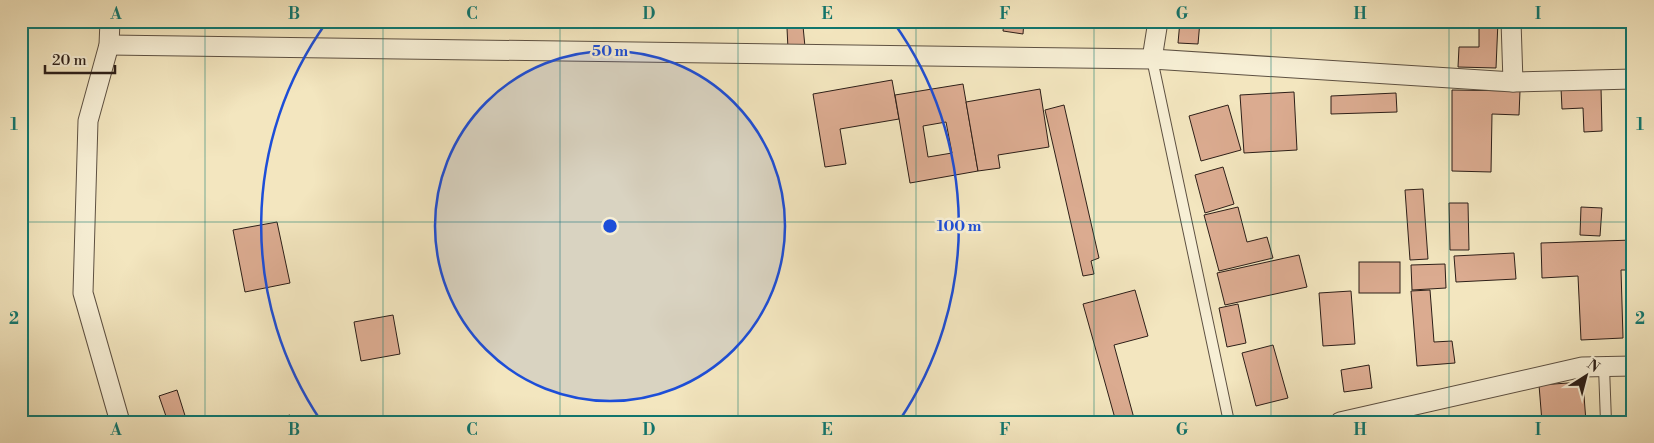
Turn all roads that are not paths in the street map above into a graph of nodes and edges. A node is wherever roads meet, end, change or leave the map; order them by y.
1 (110, 21) edge
2 (1158, 21) edge
3 (1512, 21) edge
4 (109, 45) junction
5 (1152, 59) junction
6 (1633, 79) edge
7 (1513, 82) junction
8 (1633, 366) edge
9 (1604, 367) junction
10 (120, 422) edge
11 (1229, 422) edge
12 (1340, 422) edge
13 (1606, 422) edge

1 - 4 street
2 - 5 street
3 - 7 street
4 - 5 street
4 - 10 street
5 - 7 street
5 - 11 lane
6 - 7 street
8 - 9 street
9 - 12 street
9 - 13 lane

